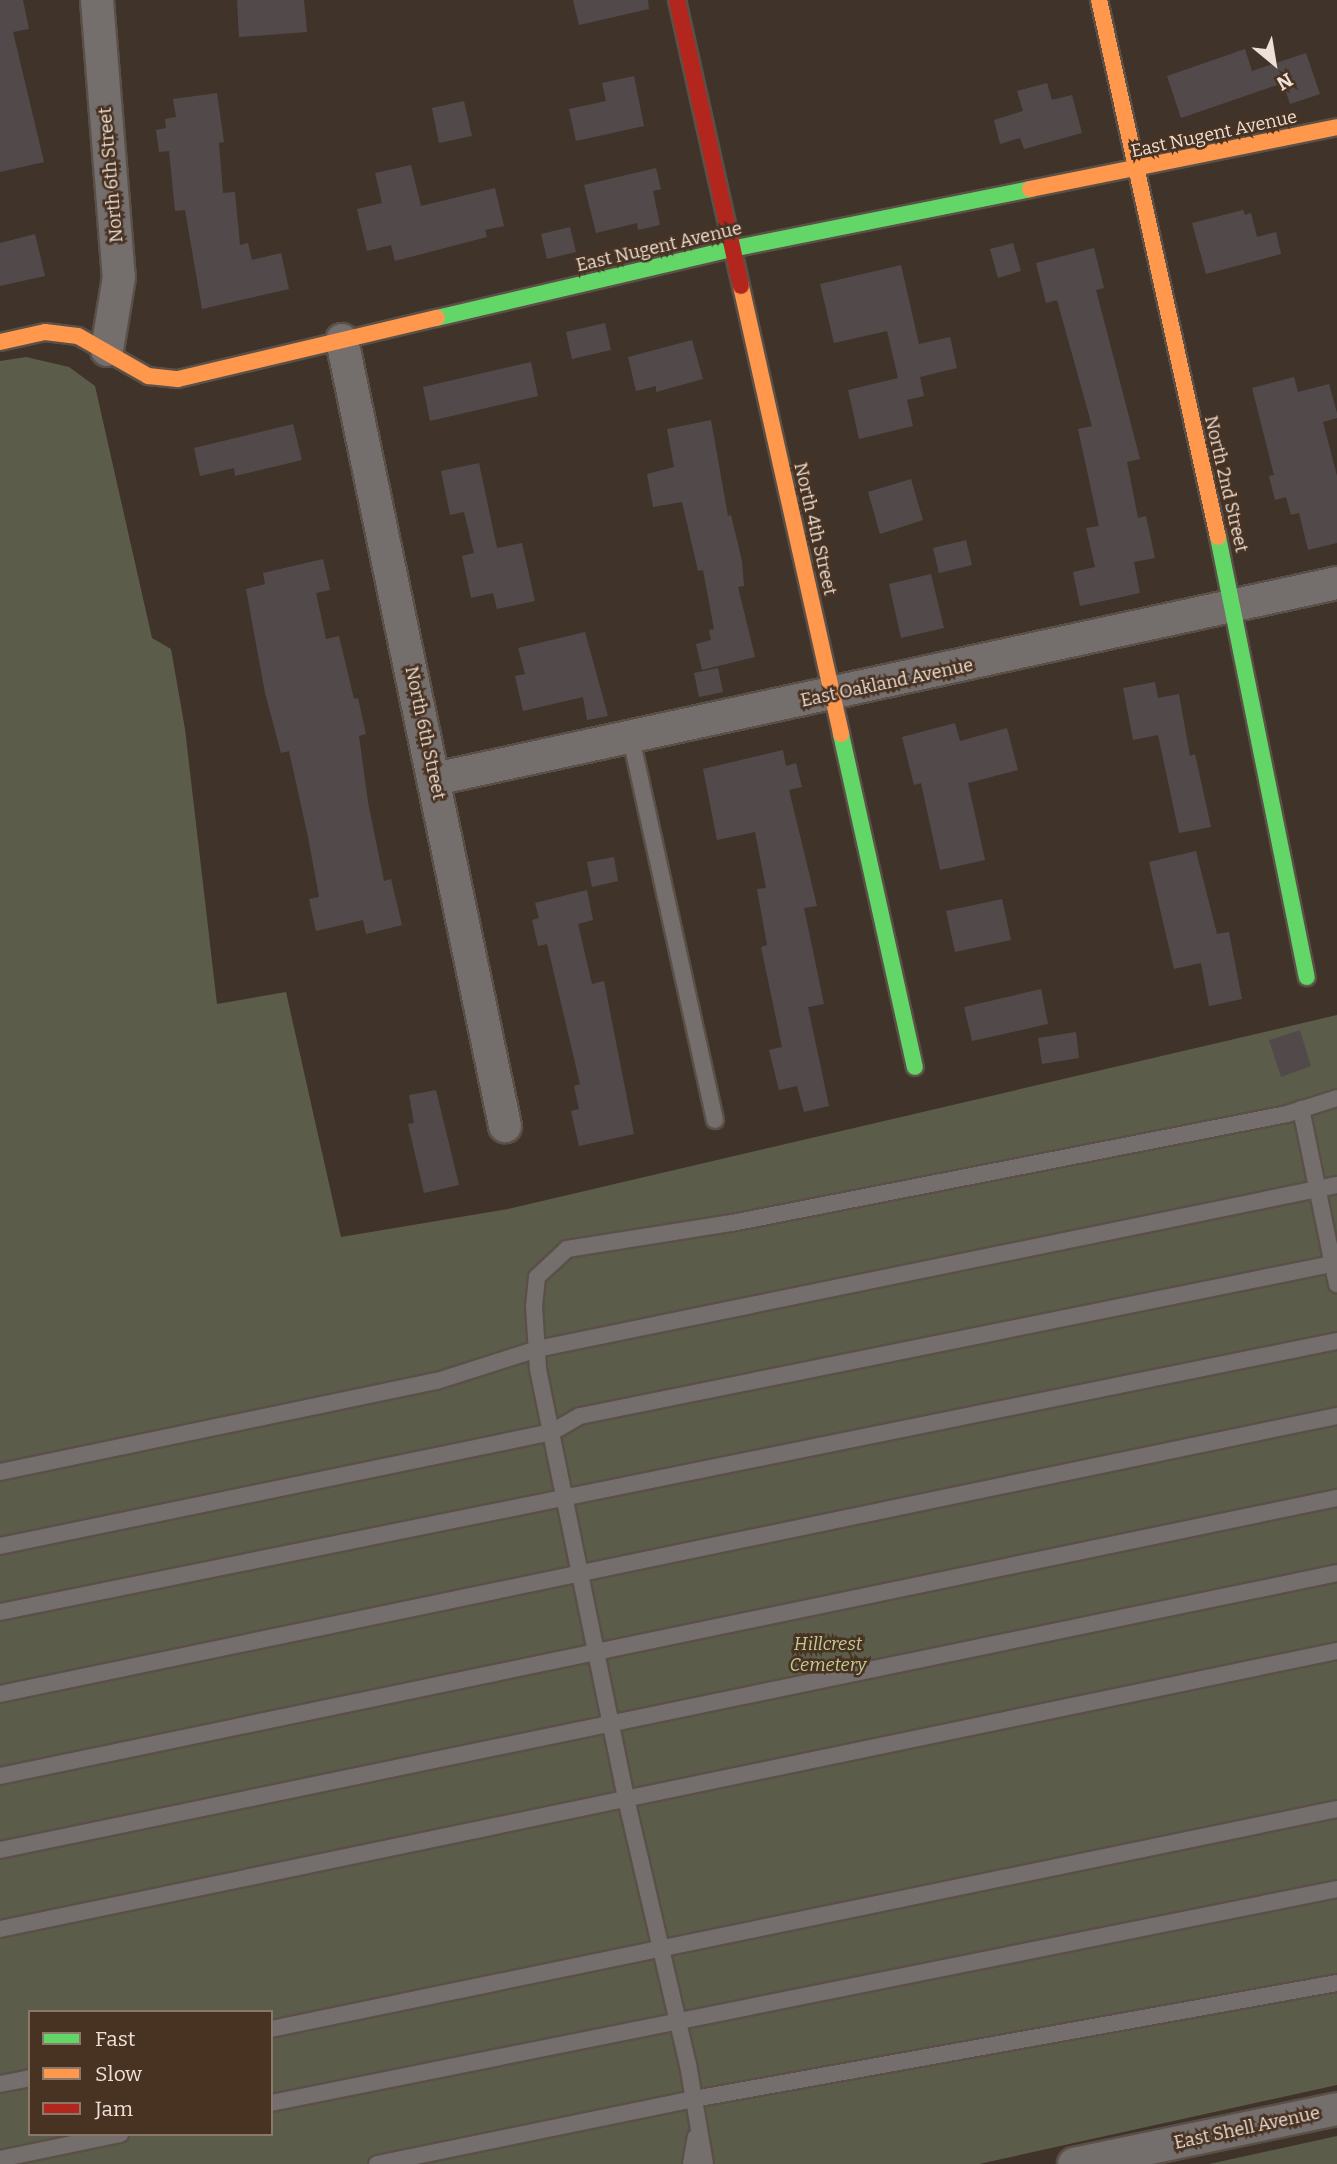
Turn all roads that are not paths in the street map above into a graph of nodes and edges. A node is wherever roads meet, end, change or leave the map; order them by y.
1 (97, 0) edge
2 (677, 0) edge
3 (1099, 0) edge
4 (1337, 127) edge
5 (1136, 171) junction
6 (731, 249) junction
7 (342, 340) junction
8 (0, 342) edge
9 (107, 350) junction
10 (1337, 583) edge
11 (1234, 608) junction
12 (834, 695) junction
13 (631, 738) junction
14 (435, 779) junction
15 (1307, 977) dead end
16 (915, 1067) dead end
17 (1337, 1098) edge
18 (1301, 1109) junction
19 (715, 1120) dead end
20 (505, 1126) dead end
21 (1337, 1185) edge
22 (1317, 1189) junction
23 (1335, 1263) edge
24 (1337, 1284) edge
25 (1337, 1341) edge
26 (537, 1349) junction
27 (1337, 1416) edge
28 (552, 1432) junction
29 (0, 1472) edge
30 (565, 1497) junction
31 (1337, 1498) edge
32 (0, 1546) edge
33 (581, 1573) junction
34 (1337, 1573) edge
35 (0, 1612) edge
36 (1337, 1651) edge
37 (597, 1652) junction
38 (0, 1694) edge
39 (611, 1723) junction
40 (0, 1776) edge
41 (626, 1798) junction
42 (1337, 1809) edge
43 (0, 1850) edge
44 (1337, 1889) edge
45 (0, 1929) edge
46 (661, 1950) junction
47 (1337, 1983) edge
48 (677, 2019) junction
49 (273, 2029) edge
50 (28, 2078) edge
51 (0, 2084) edge
52 (694, 2099) junction
53 (273, 2103) edge
54 (1337, 2109) edge
55 (698, 2124) junction
56 (110, 2136) edge
57 (0, 2159) edge
58 (377, 2164) edge
59 (691, 2164) edge
60 (705, 2164) edge
61 (1074, 2164) edge

1 - 9 street, North 6th Street
2 - 6 street, North 4th Street
3 - 5 street, North 2nd Street
4 - 5 street, East Nugent Avenue
5 - 6 street, East Nugent Avenue
5 - 11 street, North 2nd Street
6 - 7 street, East Nugent Avenue
6 - 12 street, North 4th Street
7 - 9 street, East Nugent Avenue
7 - 14 street, North 6th Street
8 - 9 street, East Nugent Avenue
10 - 11 street, East Oakland Avenue
11 - 12 street, East Oakland Avenue
11 - 15 street, North 2nd Street
12 - 13 street, East Oakland Avenue
12 - 16 street, North 4th Street
13 - 14 street, East Oakland Avenue
13 - 19 lane
14 - 20 street, North 6th Street
17 - 18 lane
18 - 22 lane
18 - 26 lane
21 - 22 lane
22 - 23 lane
22 - 26 lane
23 - 24 lane
23 - 28 lane
25 - 30 lane
26 - 28 lane
26 - 29 lane
27 - 33 lane
28 - 30 lane
28 - 32 lane
30 - 33 lane
30 - 35 lane
31 - 37 lane
33 - 37 lane
33 - 38 lane
34 - 39 lane
36 - 41 lane
37 - 39 lane
37 - 40 lane
39 - 41 lane
39 - 43 lane
41 - 45 lane
41 - 46 lane
42 - 46 lane
44 - 48 lane
46 - 48 lane
46 - 49 lane
47 - 52 lane
48 - 52 lane
48 - 53 lane
50 - 51 lane
52 - 55 lane
52 - 58 lane
54 - 61 street, East Shell Avenue
55 - 59 lane
55 - 60 lane
56 - 57 lane

